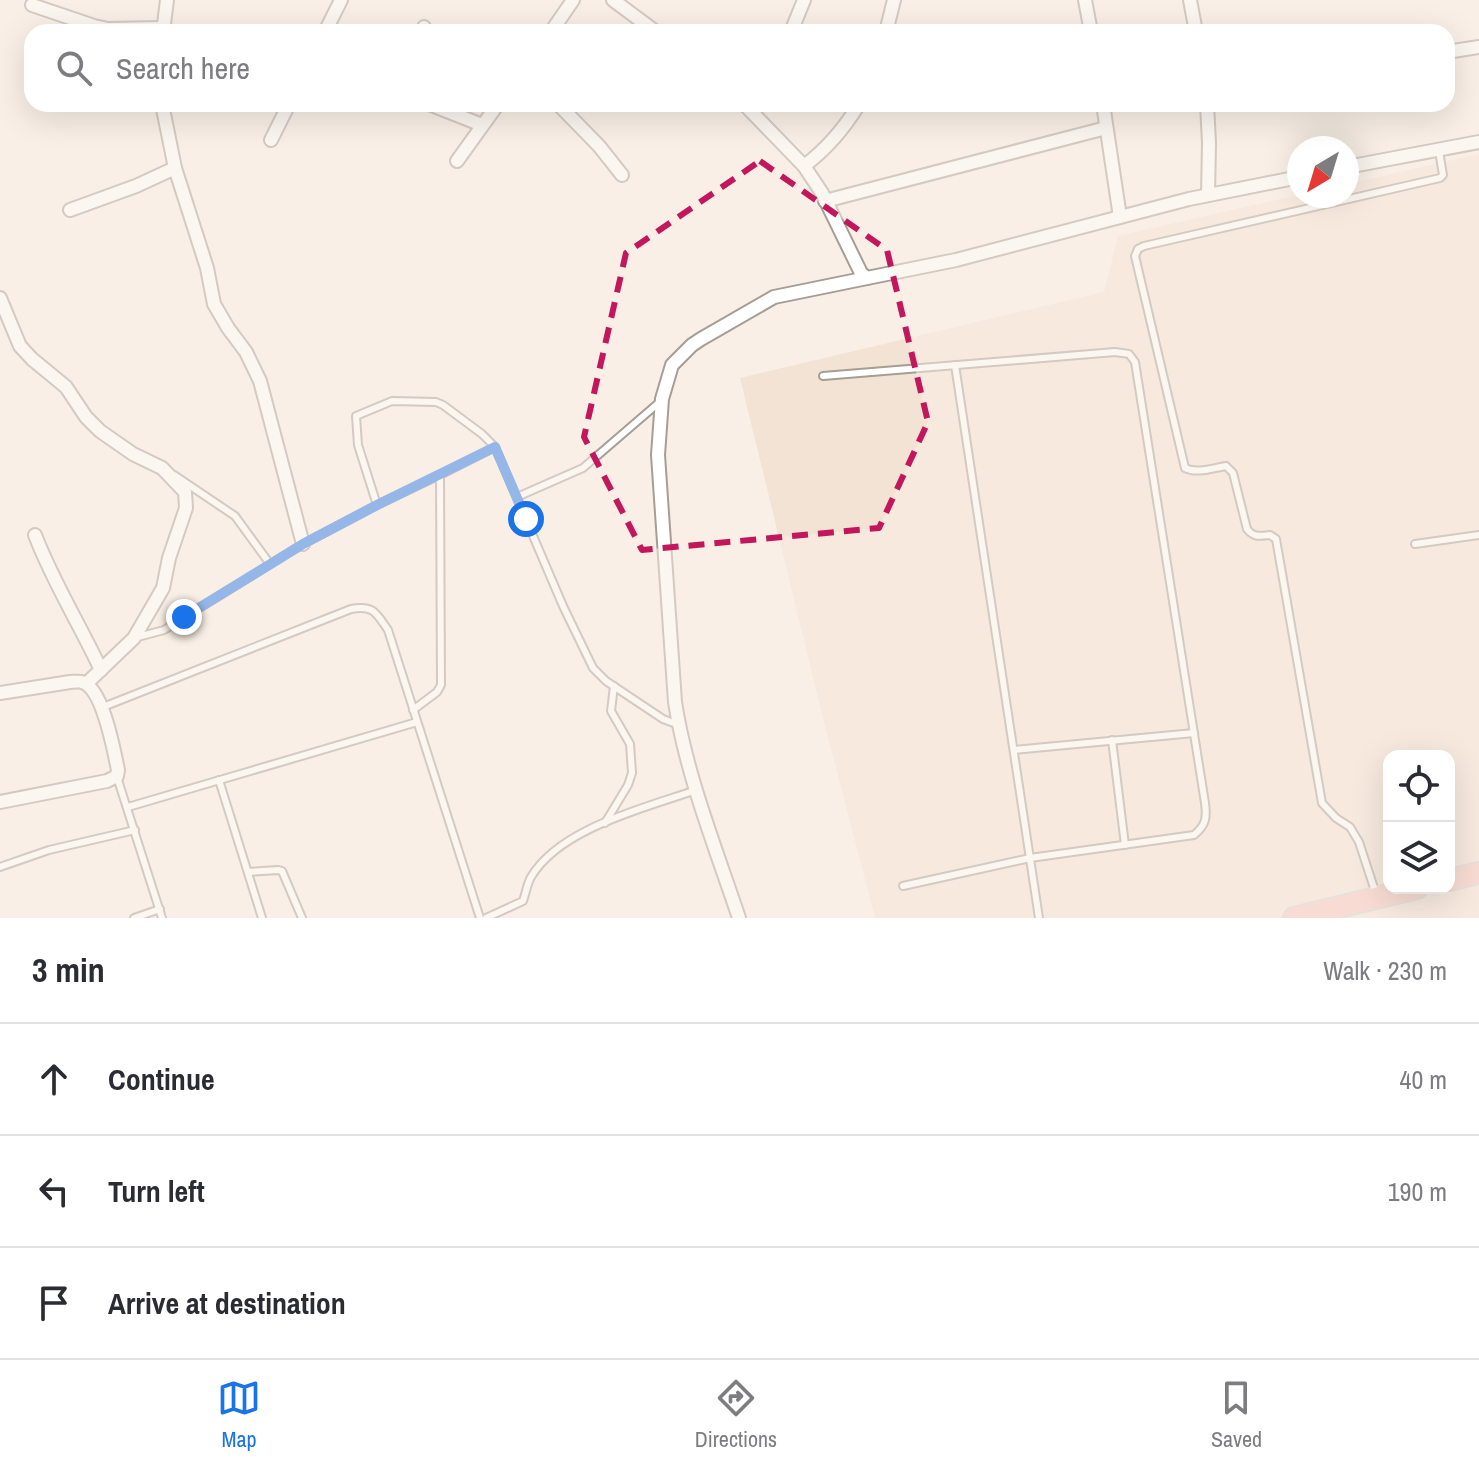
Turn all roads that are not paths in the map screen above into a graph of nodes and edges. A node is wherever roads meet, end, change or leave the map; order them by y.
1 (167, 0) edge
2 (341, 0) edge
3 (573, 0) edge
4 (804, 0) edge
5 (894, 0) edge
6 (1085, 0) edge
7 (1190, 0) edge
8 (620, 2) edge
9 (32, 5) dead end
10 (88, 24) edge
11 (164, 24) edge
12 (329, 24) edge
13 (556, 24) edge
14 (646, 24) edge
15 (794, 24) edge
16 (888, 24) edge
17 (1090, 24) edge
18 (1194, 24) edge
19 (1479, 47) edge
20 (1455, 51) edge
21 (164, 112) edge
22 (285, 112) edge
23 (449, 112) edge
24 (492, 112) edge
25 (566, 112) edge
26 (754, 112) edge
27 (855, 112) edge
28 (1104, 112) edge
29 (1207, 112) edge
30 (482, 125) junction
31 (1106, 128) junction
32 (271, 140) dead end
33 (1479, 142) edge
34 (1439, 150) junction
35 (457, 161) dead end
36 (1359, 165) edge
37 (804, 166) junction
38 (175, 168) junction
39 (622, 175) dead end
40 (1287, 179) edge
41 (1208, 195) junction
42 (825, 201) junction
43 (70, 210) dead end
44 (1120, 217) junction
45 (867, 278) junction
46 (0, 299) edge
47 (955, 365) junction
48 (823, 376) dead end
49 (662, 399) junction
50 (495, 447) junction
51 (162, 468) junction
52 (440, 475) junction
53 (517, 497) junction
54 (377, 505) junction
55 (35, 535) dead end
56 (1479, 535) edge
57 (303, 544) junction
58 (1415, 544) dead end
59 (270, 564) junction
60 (134, 638) junction
61 (101, 670) junction
62 (87, 683) junction
63 (614, 686) junction
64 (0, 693) edge
65 (103, 707) junction
66 (413, 710) junction
67 (417, 722) junction
68 (679, 725) junction
69 (1194, 733) junction
70 (1112, 740) junction
71 (1014, 750) junction
72 (117, 776) junction
73 (219, 780) junction
74 (697, 789) junction
75 (0, 802) edge
76 (128, 807) junction
77 (605, 823) junction
78 (135, 830) junction
79 (1125, 845) junction
80 (1030, 858) junction
81 (0, 867) edge
82 (248, 872) junction
83 (1479, 873) edge
84 (1455, 879) edge
85 (903, 886) dead end
86 (1393, 894) edge
87 (1377, 898) junction
88 (160, 909) junction
89 (134, 918) edge
90 (162, 918) edge
91 (262, 918) edge
92 (302, 918) edge
93 (483, 918) edge
94 (739, 918) edge
95 (1039, 918) edge
96 (1294, 918) edge

1 - 11 street
2 - 12 street
3 - 13 street
4 - 15 street
5 - 16 street
6 - 17 street
7 - 18 street
8 - 14 street
9 - 10 street
19 - 20 street
21 - 38 street
22 - 32 street
23 - 30 street
24 - 30 street
25 - 39 street
26 - 37 street
27 - 37 street
28 - 31 street
29 - 41 street
30 - 35 street
31 - 42 street
31 - 44 street
33 - 34 street
34 - 36 street
34 - 87 lane
37 - 42 street
38 - 43 street
38 - 57 street
40 - 41 street
41 - 44 street
42 - 45 street
44 - 45 street
45 - 49 street
46 - 51 street
47 - 48 lane
47 - 69 lane
47 - 71 lane
49 - 53 lane
49 - 68 street
50 - 52 lane
50 - 53 lane
50 - 54 lane
51 - 59 lane
51 - 60 street
52 - 54 lane
52 - 66 lane
53 - 63 lane
54 - 57 lane
55 - 61 street
56 - 58 lane
57 - 59 lane
59 - 60 lane
60 - 61 street
61 - 62 street
62 - 64 street
62 - 65 street
63 - 68 lane
63 - 77 lane
65 - 66 lane
65 - 72 street
66 - 67 lane
67 - 73 lane
67 - 93 lane
68 - 74 street
69 - 70 lane
69 - 79 lane
70 - 71 lane
70 - 79 lane
71 - 80 lane
72 - 75 street
72 - 76 lane
73 - 76 lane
73 - 82 lane
74 - 77 lane
74 - 94 street
76 - 78 lane
77 - 93 lane
78 - 81 lane
78 - 88 lane
79 - 80 lane
80 - 85 lane
80 - 95 lane
82 - 91 lane
82 - 92 lane
83 - 84 main road
86 - 87 main road
87 - 96 main road
88 - 89 lane
88 - 90 lane

